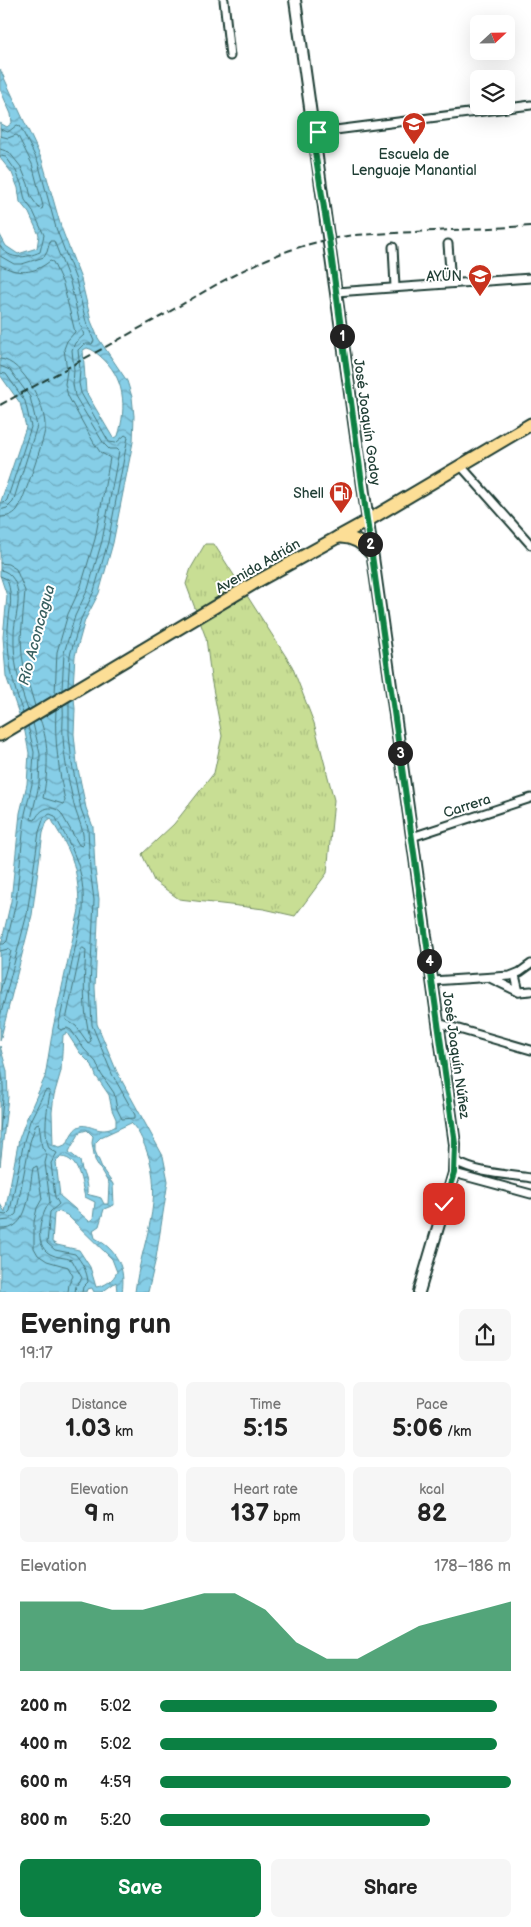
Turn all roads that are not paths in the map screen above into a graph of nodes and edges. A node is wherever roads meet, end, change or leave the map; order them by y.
1 (224, 0) edge
2 (295, 0) edge
3 (230, 56) dead end
4 (531, 106) edge
5 (312, 133) junction
6 (448, 244) dead end
7 (393, 247) dead end
8 (531, 278) edge
9 (451, 283) junction
10 (395, 287) junction
11 (336, 292) junction
12 (531, 424) edge
13 (461, 466) junction
14 (367, 521) junction
15 (338, 538) junction
16 (531, 545) edge
17 (371, 553) junction
18 (0, 735) edge
19 (531, 798) edge
20 (412, 837) junction
21 (531, 964) edge
22 (515, 975) junction
23 (490, 978) junction
24 (432, 981) junction
25 (531, 991) edge
26 (519, 992) junction
27 (438, 1023) junction
28 (531, 1050) edge
29 (455, 1161) junction
30 (454, 1173) junction
31 (531, 1178) edge
32 (531, 1194) edge
33 (419, 1292) edge

1 - 3 street
2 - 5 street, José Joaquín Godoy
4 - 5 street
5 - 11 street, José Joaquín Godoy
6 - 9 street
7 - 10 street
8 - 9 street
9 - 10 street
10 - 11 street
11 - 14 street, José Joaquín Godoy
12 - 13 main road, Avenida Adrián
13 - 14 main road, Avenida Adrián
13 - 16 street
14 - 15 main road, Avenida Adrián
14 - 17 street, José Joaquín Núñez
15 - 17 main road
15 - 18 main road, Avenida Adrián
17 - 20 street, José Joaquín Núñez
19 - 20 street, Carrera
20 - 24 street, José Joaquín Núñez
21 - 22 street
22 - 23 street
22 - 26 street
23 - 24 street
23 - 26 street
24 - 27 street, José Joaquín Núñez
25 - 26 street
27 - 28 street
27 - 29 street, José Joaquín Núñez
29 - 30 street, José Joaquín Núñez
29 - 31 street
30 - 32 street
30 - 33 street, José Joaquín Núñez

